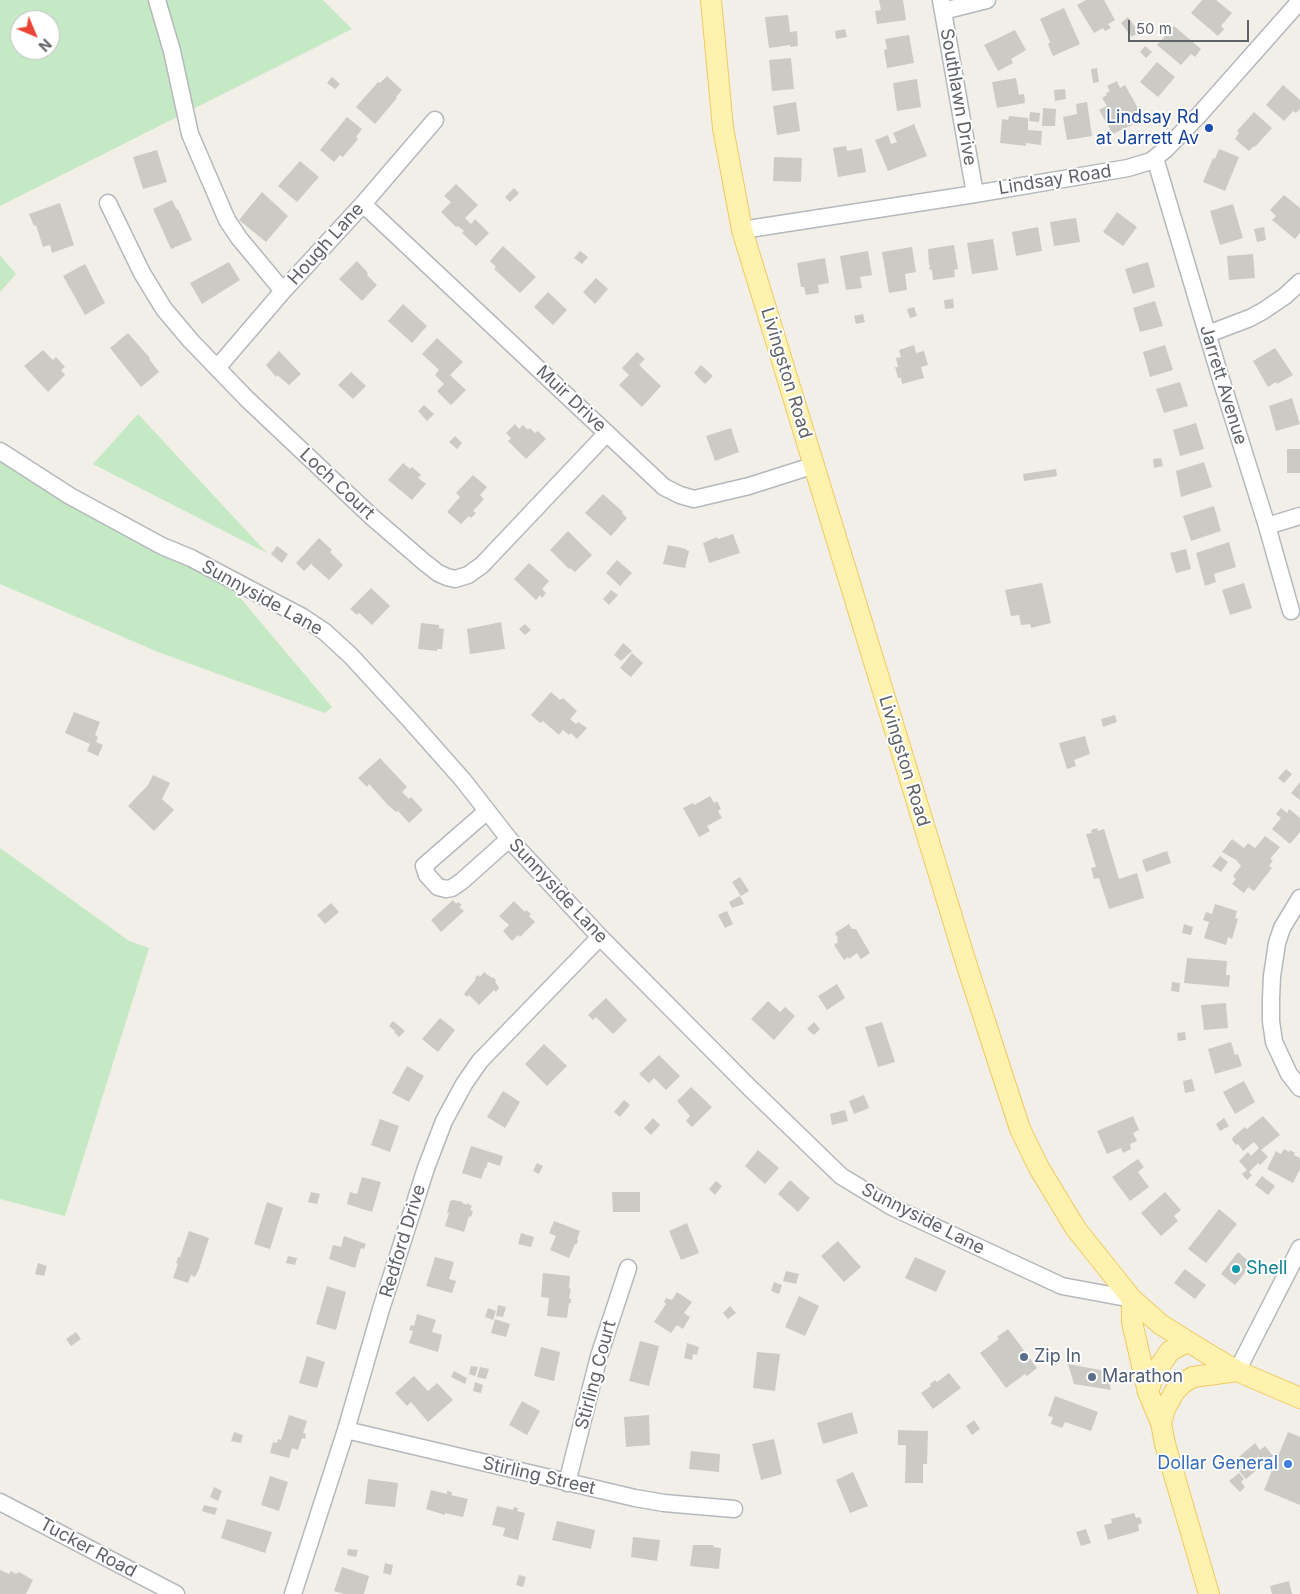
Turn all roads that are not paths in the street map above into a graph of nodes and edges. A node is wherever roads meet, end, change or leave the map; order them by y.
1 (156, 0) edge
2 (711, 0) edge
3 (987, 0) edge
4 (1300, 1) edge
5 (942, 5) edge
6 (435, 120) dead end
7 (1155, 158) junction
8 (975, 194) junction
9 (108, 203) dead end
10 (363, 204) junction
11 (742, 230) junction
12 (1300, 282) edge
13 (282, 291) junction
14 (1208, 334) junction
15 (217, 368) junction
16 (607, 433) junction
17 (0, 451) edge
18 (815, 465) junction
19 (1300, 516) edge
20 (1267, 526) junction
21 (1291, 611) dead end
22 (487, 810) junction
23 (509, 839) junction
24 (1300, 898) edge
25 (600, 938) junction
26 (1300, 1088) edge
27 (1300, 1248) edge
28 (628, 1268) dead end
29 (1132, 1299) junction
30 (1187, 1342) junction
31 (1237, 1370) junction
32 (1300, 1398) edge
33 (1157, 1407) junction
34 (346, 1430) junction
35 (567, 1483) junction
36 (0, 1502) edge
37 (734, 1509) dead end
38 (176, 1594) edge
39 (293, 1594) edge
40 (1209, 1594) edge

1 - 13 street
2 - 11 main road, Livingston Road
3 - 5 street
4 - 7 street, Lindsay Road
5 - 8 street, Southlawn Drive
6 - 10 street, Hough Lane
7 - 8 street, Lindsay Road
7 - 14 street, Jarrett Avenue
8 - 11 street, Lindsay Road
9 - 15 street, Loch Court
10 - 13 street, Hough Lane
10 - 16 street, Muir Drive
11 - 18 main road, Livingston Road
12 - 14 street
13 - 15 street, Hough Lane
14 - 20 street, Jarrett Avenue
15 - 16 street, Loch Court
16 - 18 street, Muir Drive
17 - 22 street, Sunnyside Lane
18 - 29 main road, Livingston Road
19 - 20 street
20 - 21 street, Jarrett Avenue
22 - 23 street, Sunnyside Lane
22 - 23 street
23 - 25 street, Sunnyside Lane
24 - 26 street
25 - 29 street, Sunnyside Lane
25 - 34 street, Redford Drive
27 - 31 street
28 - 35 street, Stirling Court
29 - 30 main road, Livingston Road
29 - 33 main road
30 - 31 main road, Livingston Road
30 - 33 main road
31 - 32 main road, Livingston Road
31 - 33 main road
33 - 40 main road
34 - 35 street, Stirling Street
34 - 39 street, Redford Drive
35 - 37 street, Stirling Street
36 - 38 street, Tucker Road

